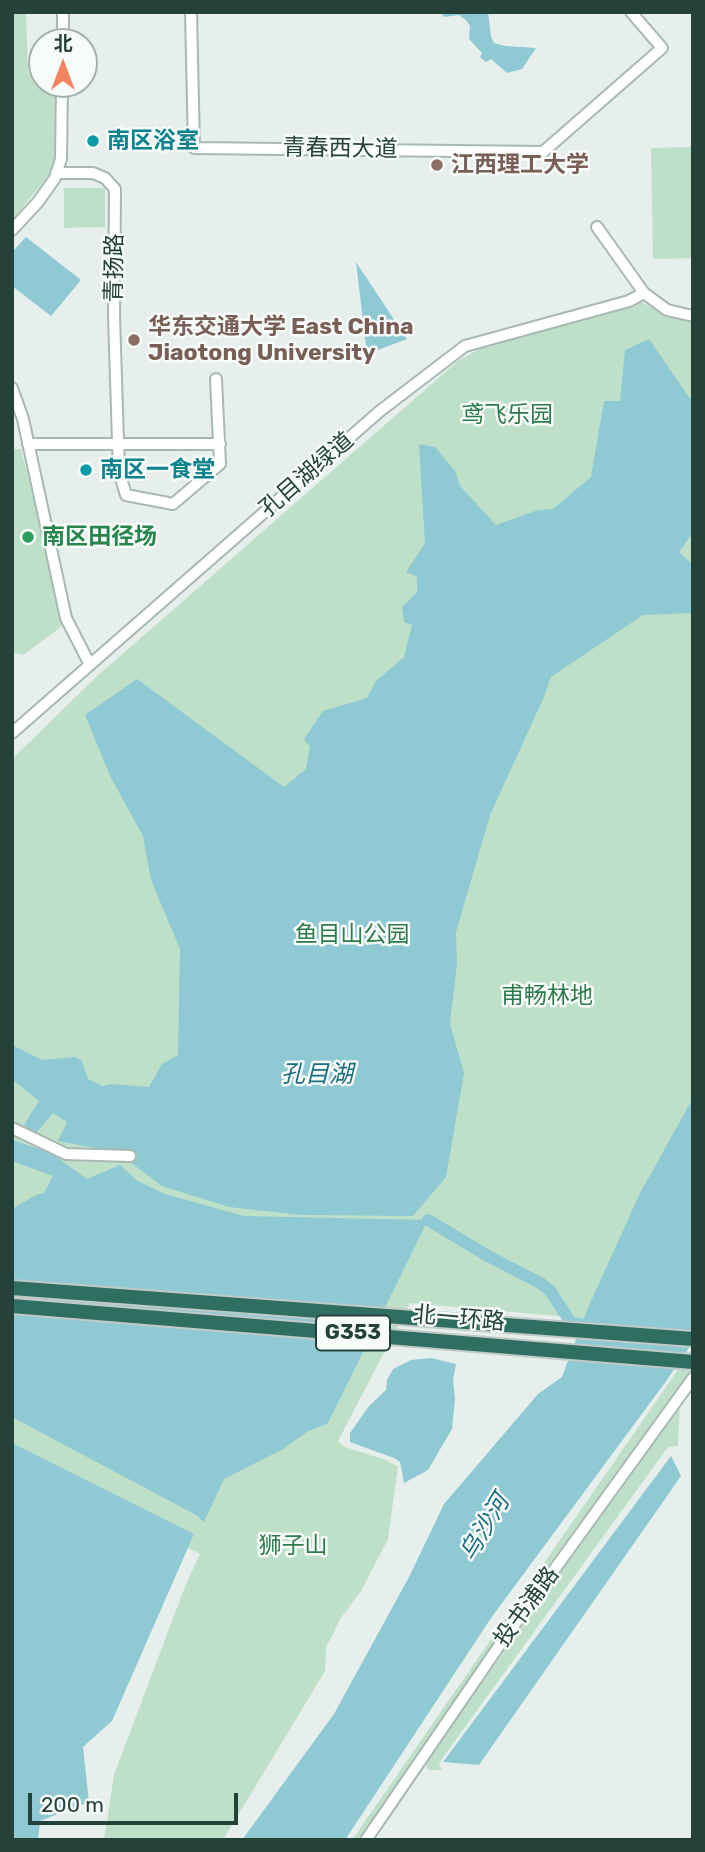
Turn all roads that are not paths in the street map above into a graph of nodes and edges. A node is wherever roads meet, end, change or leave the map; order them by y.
1 (191, 12) edge
2 (631, 12) edge
3 (62, 98) edge
4 (56, 173) junction
5 (597, 227) dead end
6 (12, 230) edge
7 (644, 293) junction
8 (693, 316) edge
9 (216, 379) dead end
10 (12, 388) edge
11 (28, 444) junction
12 (118, 444) junction
13 (220, 444) junction
14 (90, 665) junction
15 (12, 733) edge
16 (12, 1128) edge
17 (130, 1156) dead end
18 (12, 1288) edge
19 (12, 1306) edge
20 (693, 1339) edge
21 (598, 1353) junction
22 (693, 1362) edge
23 (693, 1367) edge
24 (693, 1378) edge
25 (366, 1840) edge

1 - 2 street, 青春西大道
3 - 4 street
4 - 6 street
4 - 12 street, 青扬路
5 - 7 street
7 - 8 street
7 - 14 street, 孔目湖绿道
9 - 13 street
10 - 11 street
11 - 12 street
11 - 14 street
12 - 13 street
12 - 13 street, 青扬路
14 - 15 street, 孔目湖绿道
16 - 17 street
18 - 20 highway, 北一环路 / G353
19 - 21 highway, 北一环路 / G353
21 - 22 highway, 北一环路 / G353
21 - 23 highway
24 - 25 street, 投书浦路

